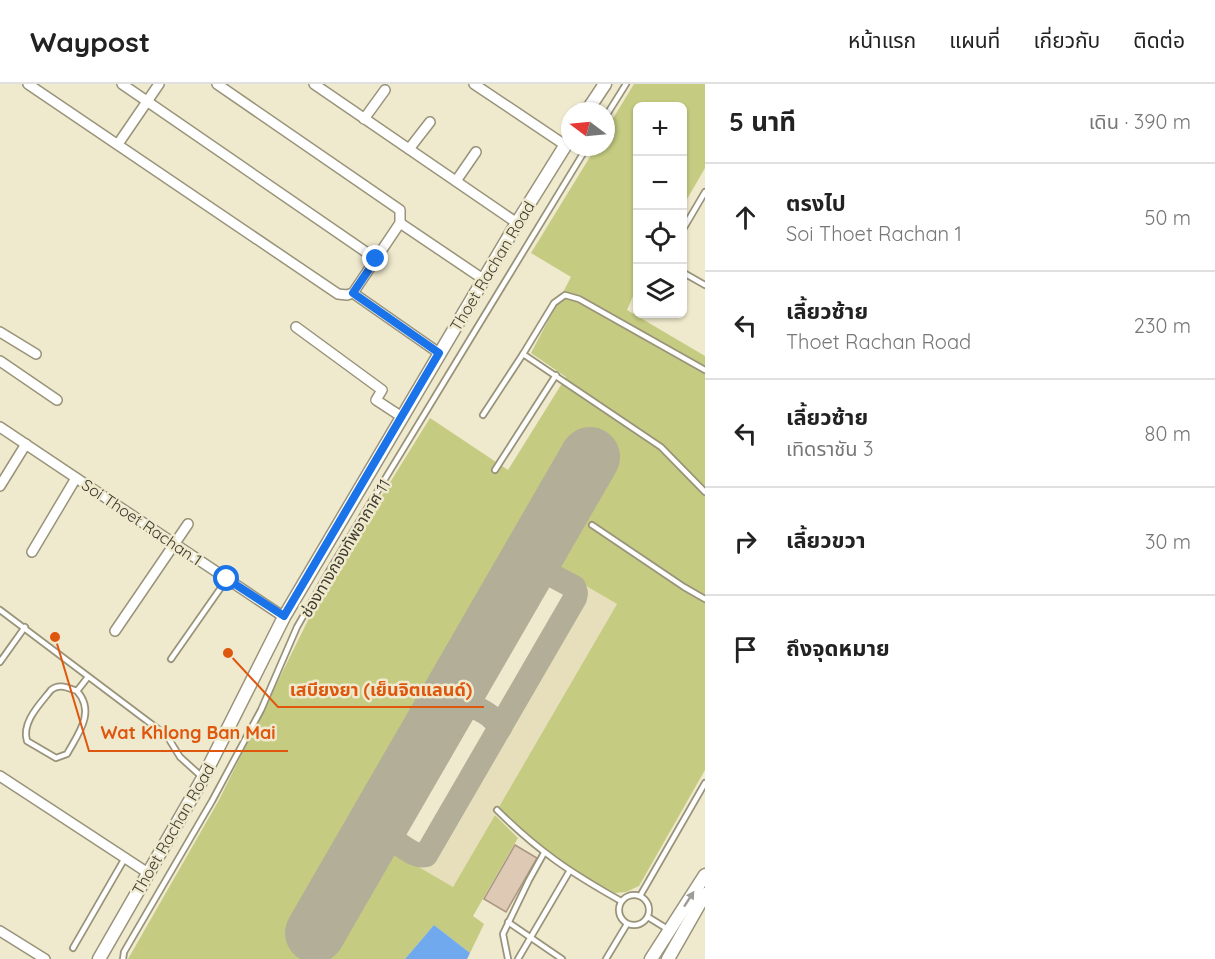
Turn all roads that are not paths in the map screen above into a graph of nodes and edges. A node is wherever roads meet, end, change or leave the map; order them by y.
1 (28, 84) edge
2 (122, 84) edge
3 (159, 84) edge
4 (217, 84) edge
5 (474, 84) edge
6 (605, 84) edge
7 (626, 84) edge
8 (319, 85) edge
9 (385, 90) dead end
10 (147, 101) junction
11 (593, 102) edge
12 (615, 102) edge
13 (364, 119) junction
14 (429, 122) dead end
15 (561, 138) edge
16 (118, 144) junction
17 (409, 149) junction
18 (476, 152) dead end
19 (561, 153) edge
20 (582, 156) edge
21 (456, 181) junction
22 (705, 192) edge
23 (400, 223) junction
24 (517, 223) junction
25 (687, 223) edge
26 (376, 259) junction
27 (687, 275) edge
28 (483, 279) junction
29 (705, 285) edge
30 (353, 293) junction
31 (296, 327) dead end
32 (0, 332) edge
33 (439, 353) junction
34 (36, 354) dead end
35 (523, 354) junction
36 (0, 361) edge
37 (705, 370) edge
38 (556, 375) junction
39 (57, 400) dead end
40 (483, 415) dead end
41 (402, 417) junction
42 (0, 427) edge
43 (26, 444) junction
44 (495, 470) dead end
45 (76, 478) junction
46 (0, 486) edge
47 (705, 492) edge
48 (188, 524) dead end
49 (592, 525) dead end
50 (174, 543) junction
51 (32, 552) dead end
52 (227, 579) junction
53 (705, 599) edge
54 (0, 610) edge
55 (284, 616) junction
56 (25, 627) junction
57 (115, 631) dead end
58 (171, 659) dead end
59 (0, 662) edge
60 (88, 677) junction
61 (77, 691) junction
62 (0, 776) edge
63 (203, 778) junction
64 (705, 783) edge
65 (497, 810) dead end
66 (544, 853) junction
67 (125, 858) junction
68 (569, 872) junction
69 (148, 873) junction
70 (705, 875) edge
71 (705, 894) edge
72 (640, 896) junction
73 (621, 901) junction
74 (648, 917) junction
75 (508, 922) junction
76 (627, 924) junction
77 (669, 930) junction
78 (0, 931) edge
79 (530, 938) junction
80 (73, 948) dead end
81 (96, 957) edge
82 (45, 959) edge
83 (123, 959) edge
84 (508, 959) edge
85 (518, 959) edge
86 (562, 959) edge
87 (606, 959) edge
88 (651, 959) edge
89 (668, 959) edge

1 - 16 street
2 - 10 street
3 - 10 street
4 - 23 street
5 - 15 street
6 - 11 street
7 - 12 lane
8 - 13 street
9 - 13 street
10 - 16 street
10 - 26 street
13 - 17 street
14 - 17 street
16 - 30 street
17 - 21 street
18 - 21 street
19 - 24 street, Thoet Rachan Road
20 - 83 lane, ช่องทางกองทัพอากาศ 11
21 - 24 street
22 - 25 lane
23 - 26 street
23 - 28 street
24 - 28 street, Thoet Rachan Road
26 - 30 street
27 - 29 lane
28 - 33 street, Thoet Rachan Road
30 - 33 street
31 - 41 street
32 - 34 street
33 - 41 street, Thoet Rachan Road
35 - 37 lane
35 - 38 lane
35 - 40 lane
36 - 39 street
38 - 44 lane
38 - 47 lane
41 - 55 street, Thoet Rachan Road
42 - 43 street, Soi Thoet Rachan 1
43 - 45 street, Soi Thoet Rachan 1
43 - 46 street
45 - 50 street, Soi Thoet Rachan 1
45 - 51 street
48 - 50 street
49 - 53 lane
50 - 52 street, Soi Thoet Rachan 1
50 - 57 street
52 - 55 street, Soi Thoet Rachan 1
52 - 58 lane
54 - 56 lane
55 - 63 street, Thoet Rachan Road
56 - 59 lane
56 - 60 lane
60 - 61 lane
60 - 63 lane
61 - 61 lane
62 - 67 street
63 - 69 street, Thoet Rachan Road
64 - 72 lane
65 - 66 lane
66 - 68 lane
66 - 75 lane
67 - 69 street
67 - 80 lane
68 - 73 lane
68 - 79 lane
69 - 81 street, Thoet Rachan Road
77 -> 70 street
71 - 89 street
72 - 73 lane
72 - 74 lane
73 - 76 lane
74 - 76 lane
74 - 77 lane
75 - 79 lane
75 - 84 lane
76 - 87 lane
77 - 88 street
78 - 82 street
79 - 85 lane
79 - 86 lane

